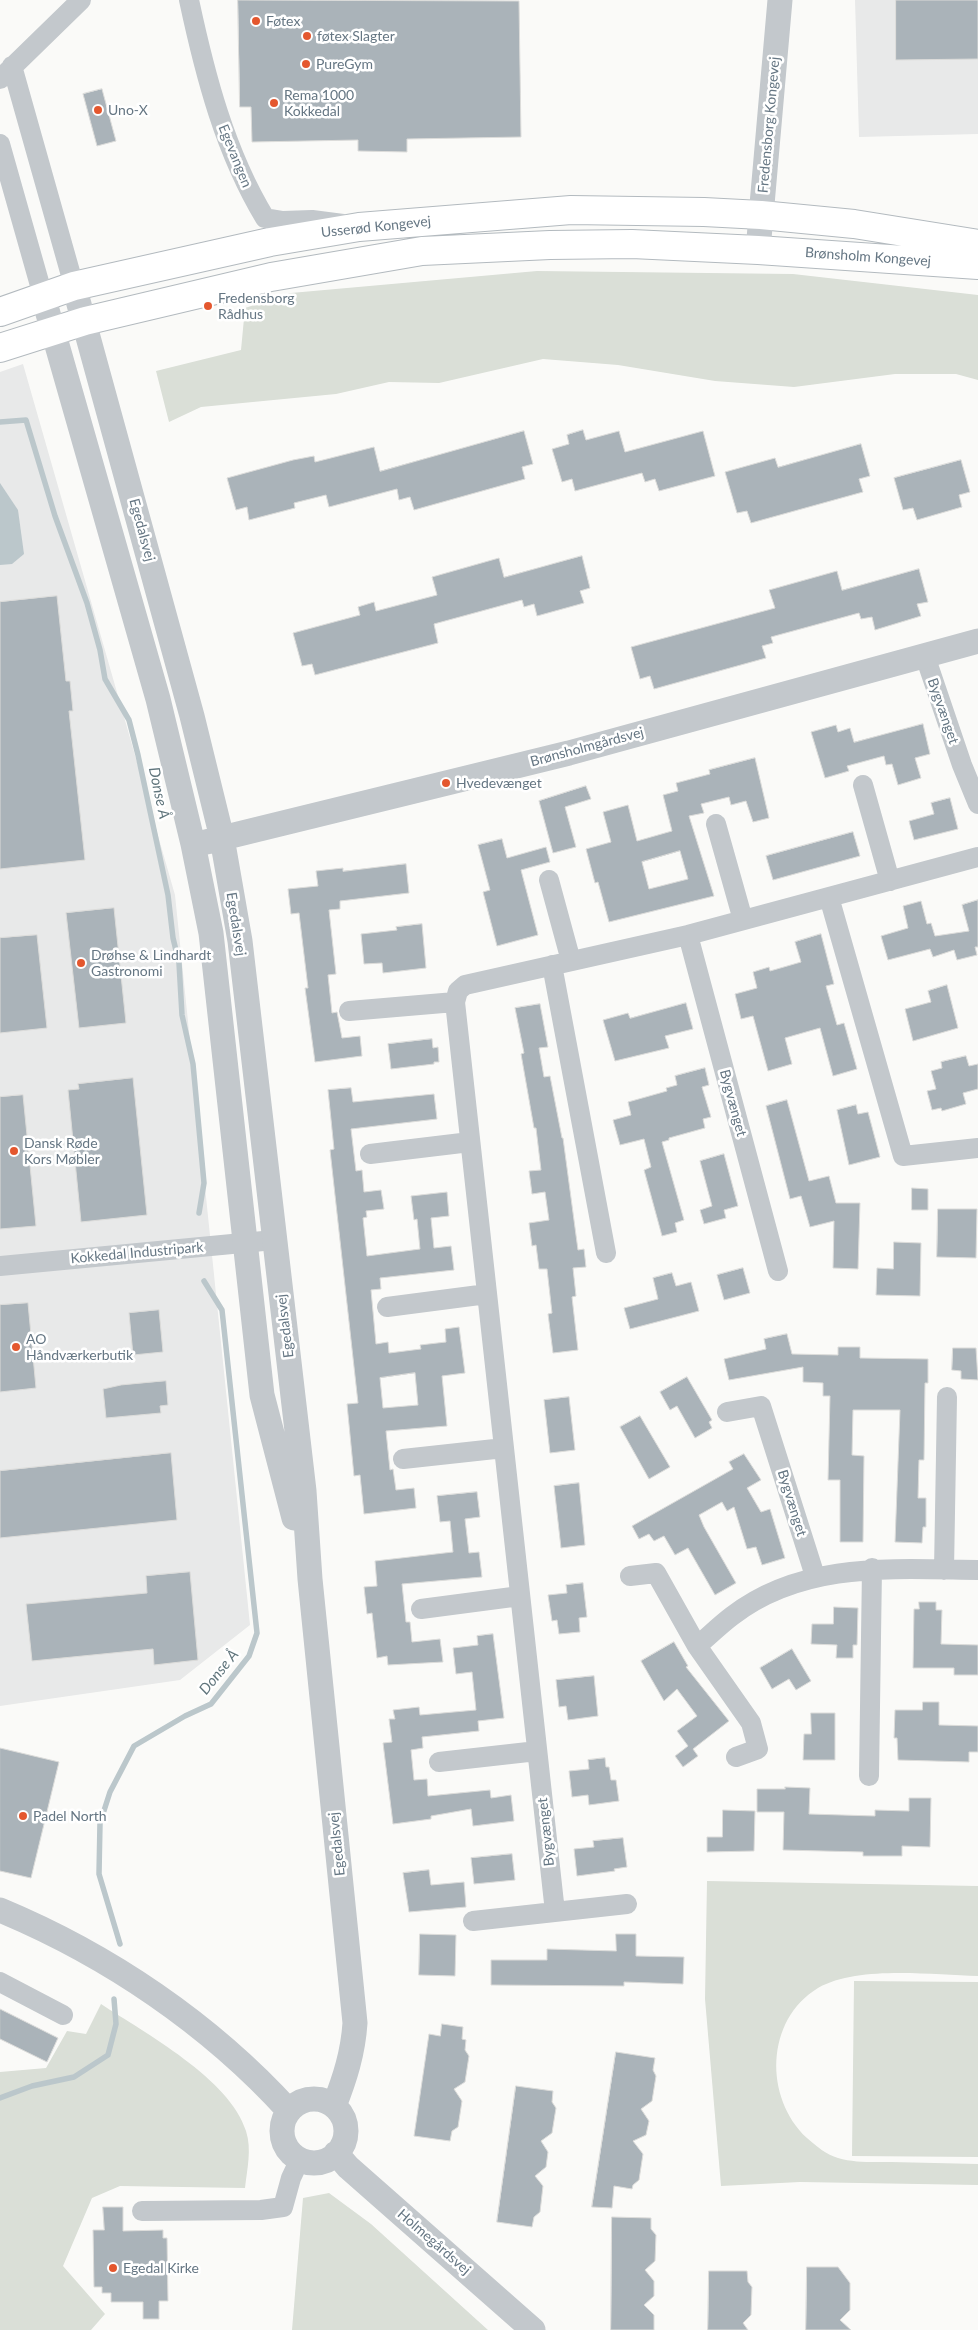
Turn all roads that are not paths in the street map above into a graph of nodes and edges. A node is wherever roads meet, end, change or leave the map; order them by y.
1 (81, 0) edge
2 (189, 0) edge
3 (780, 0) edge
4 (6, 72) edge
5 (0, 144) edge
6 (761, 215) junction
7 (359, 227) junction
8 (978, 244) edge
9 (758, 250) junction
10 (978, 265) edge
11 (74, 286) junction
12 (43, 296) junction
13 (0, 312) edge
14 (85, 321) junction
15 (53, 331) junction
16 (0, 348) edge
17 (978, 641) edge
18 (925, 656) junction
19 (970, 763) edge
20 (863, 785) dead end
21 (978, 804) edge
22 (716, 824) dead end
23 (222, 838) junction
24 (194, 844) junction
25 (978, 857) edge
26 (549, 880) dead end
27 (890, 881) junction
28 (829, 897) junction
29 (743, 920) junction
30 (688, 935) junction
31 (562, 963) junction
32 (455, 1002) junction
33 (349, 1011) dead end
34 (470, 1142) junction
35 (978, 1148) edge
36 (370, 1154) dead end
37 (274, 1240) junction
38 (245, 1243) junction
39 (606, 1253) dead end
40 (0, 1266) edge
41 (778, 1271) dead end
42 (487, 1294) junction
43 (387, 1307) dead end
44 (947, 1397) dead end
45 (727, 1412) dead end
46 (298, 1441) junction
47 (504, 1448) junction
48 (403, 1459) dead end
49 (872, 1568) junction
50 (944, 1570) junction
51 (978, 1570) edge
52 (630, 1576) dead end
53 (815, 1576) junction
54 (310, 1578) junction
55 (520, 1596) junction
56 (422, 1609) dead end
57 (697, 1646) junction
58 (537, 1751) junction
59 (736, 1757) dead end
60 (439, 1762) dead end
61 (868, 1776) dead end
62 (627, 1904) dead end
63 (0, 1910) edge
64 (555, 1912) junction
65 (473, 1921) dead end
66 (0, 1982) edge
67 (64, 2015) dead end
68 (334, 2106) junction
69 (288, 2111) junction
70 (336, 2153) junction
71 (300, 2159) junction
72 (142, 2211) dead end
73 (533, 2330) edge

1 - 4 street
2 - 7 street, Egevangen
3 - 6 street, Fredensborg Kongevej
4 - 11 street
5 - 12 street
6 - 7 main road, Usserød Kongevej
6 - 8 main road, Brønsholm Kongevej
6 - 9 street, Fredensborg Kongevej
7 - 11 main road, Usserød Kongevej
9 - 10 main road, Brønsholm Kongevej
9 - 14 main road
11 - 12 main road, Usserød Kongevej
11 - 14 street, Egedalsvej
12 - 13 main road, Usserød Kongevej
12 - 15 street, Egedalsvej
14 - 15 main road
14 - 23 street, Egedalsvej
15 - 16 main road
15 - 24 street, Egedalsvej
17 - 18 street, Brønsholmgårdsvej
18 - 19 street, Bygvænget
18 - 23 street, Brønsholmgårdsvej
19 - 21 street, Bygvænget
20 - 27 street
22 - 29 street
23 - 24 street, Brønsholmgårdsvej
23 - 37 street, Egedalsvej
24 - 38 street, Egedalsvej
25 - 27 street
26 - 31 street
27 - 28 street
28 - 29 street
28 - 35 street
29 - 30 street
30 - 31 street
30 - 41 street, Bygvænget
31 - 32 street
31 - 39 street
32 - 33 street
32 - 34 street, Bygvænget
34 - 36 street
34 - 42 street, Bygvænget
37 - 38 street, Kokkedal Industripark
37 - 46 street, Egedalsvej
38 - 40 street, Kokkedal Industripark
38 - 46 street
38 - 54 street, Egedalsvej
42 - 43 street
42 - 47 street, Bygvænget
44 - 50 street
45 - 53 street, Bygvænget
46 - 54 street, Egedalsvej
47 - 48 street
47 - 55 street, Bygvænget
49 - 50 street
49 - 53 street
49 - 61 street
50 - 51 street
52 - 57 street
53 - 57 street
54 - 68 street, Egedalsvej
55 - 56 street
55 - 58 street, Bygvænget
57 - 59 street
58 - 60 street
58 - 64 street, Bygvænget
62 - 64 street
63 - 69 street
64 - 65 street
66 - 67 street
68 - 69 street
68 - 70 street
69 - 71 street
70 - 71 street
70 - 73 street, Holmegårdsvej
71 - 72 street

